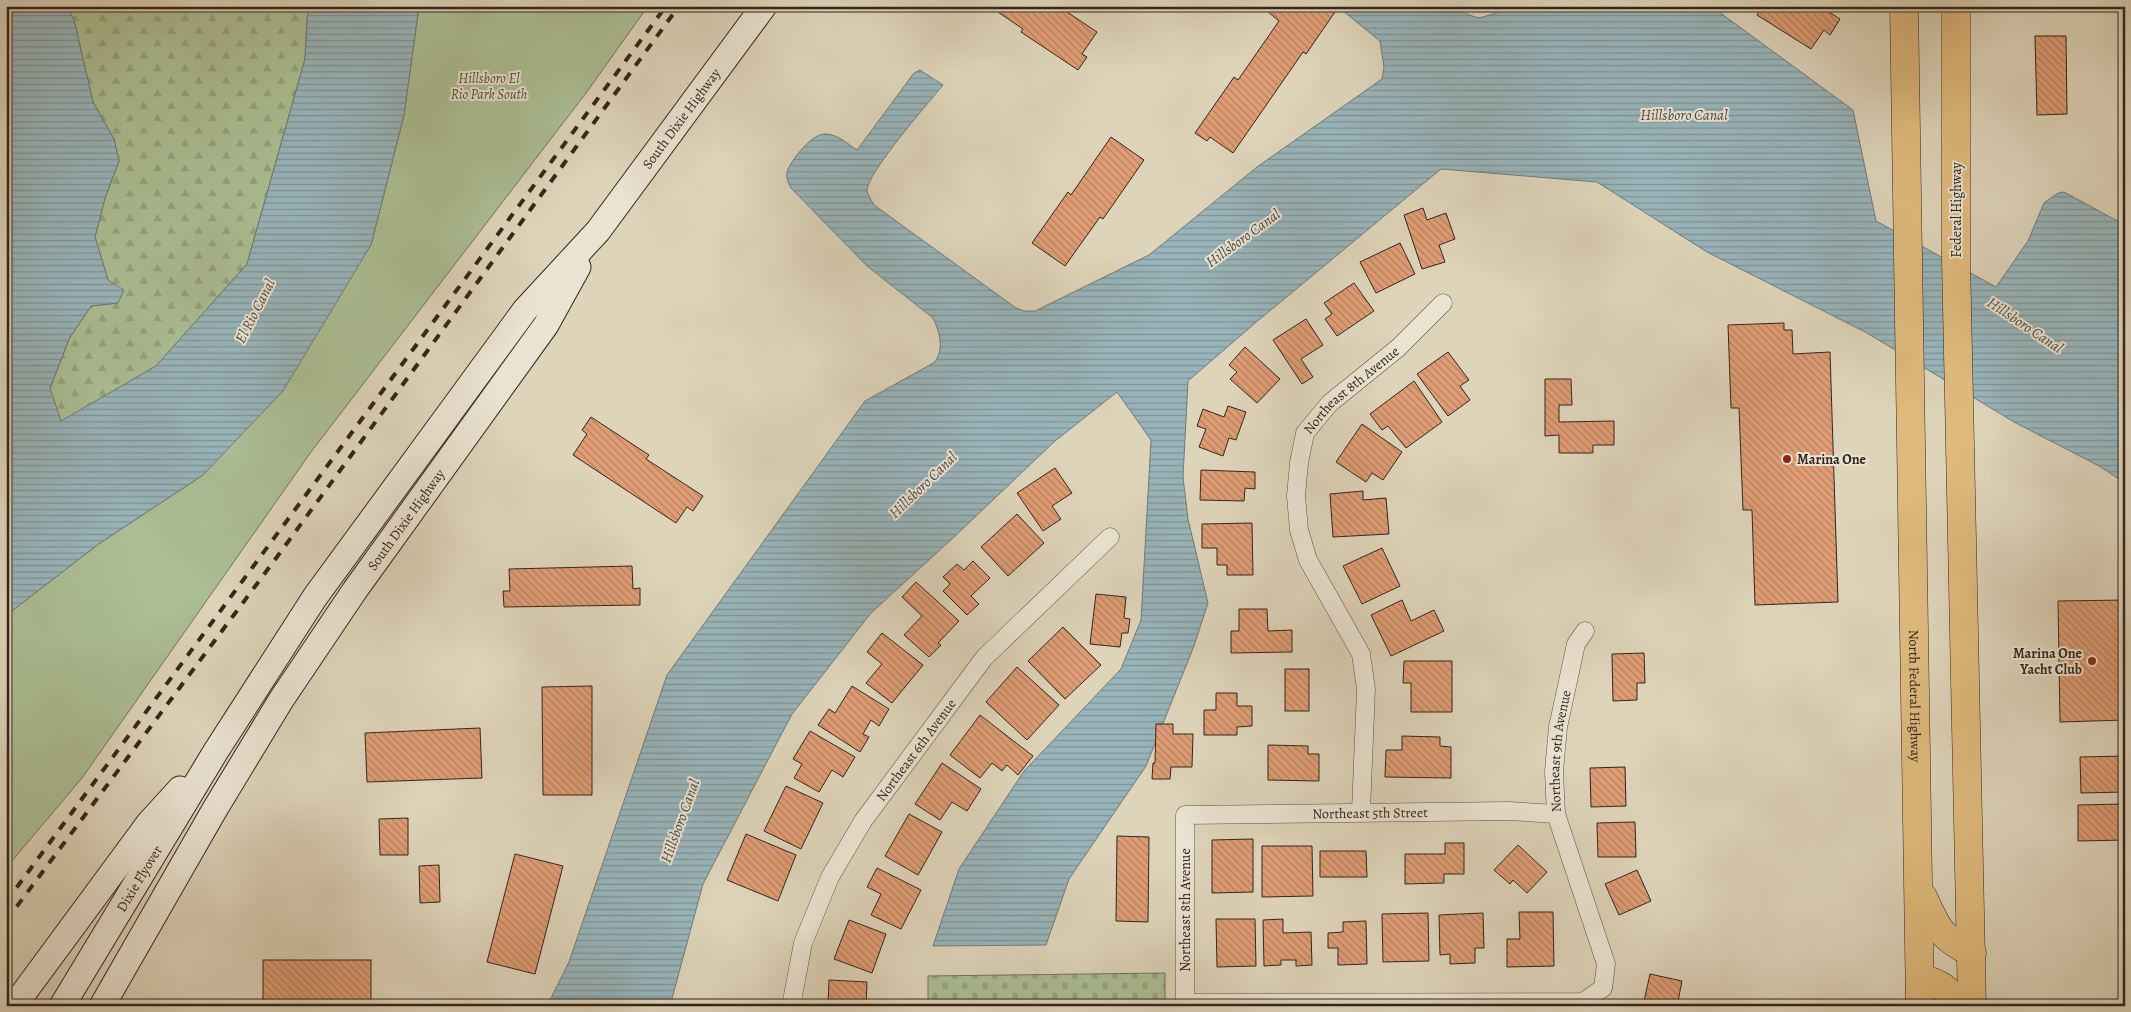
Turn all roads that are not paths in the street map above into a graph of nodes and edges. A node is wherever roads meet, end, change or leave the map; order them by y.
1 (764, 6) edge
2 (1904, 6) edge
3 (1956, 6) edge
4 (598, 231) junction
5 (1443, 303) dead end
6 (1110, 537) dead end
7 (1585, 631) dead end
8 (216, 751) junction
9 (215, 809) junction
10 (1361, 811) junction
11 (1556, 814) junction
12 (1185, 815) joint
13 (1919, 889) junction
14 (1972, 953) junction
15 (1920, 978) junction
16 (1185, 1004) edge
17 (1444, 1004) edge
18 (14, 1006) edge
19 (62, 1006) edge
20 (102, 1006) edge
21 (792, 1006) edge
22 (1920, 1006) edge
23 (1957, 1006) edge
24 (1972, 1006) edge

1 - 4 main road, South Dixie Highway
2 - 13 main road, North Federal Highway
3 - 14 main road, Federal Highway
4 - 8 main road, South Dixie Highway
4 - 9 main road, South Dixie Highway
5 - 10 street, Northeast 8th Avenue
6 - 21 street, Northeast 6th Avenue
7 - 11 street, Northeast 9th Avenue
8 - 9 main road
8 - 18 main road
8 - 19 main road, Dixie Flyover
9 - 20 main road
10 - 11 street, Northeast 5th Street
10 - 12 street, Northeast 5th Street
11 - 17 street, Northeast 9th Avenue
12 - 16 street, Northeast 8th Avenue
13 - 14 main road
13 - 15 main road, North Federal Highway
14 - 24 main road
15 - 22 main road, North Federal Highway
15 - 23 main road
16 - 17 street

